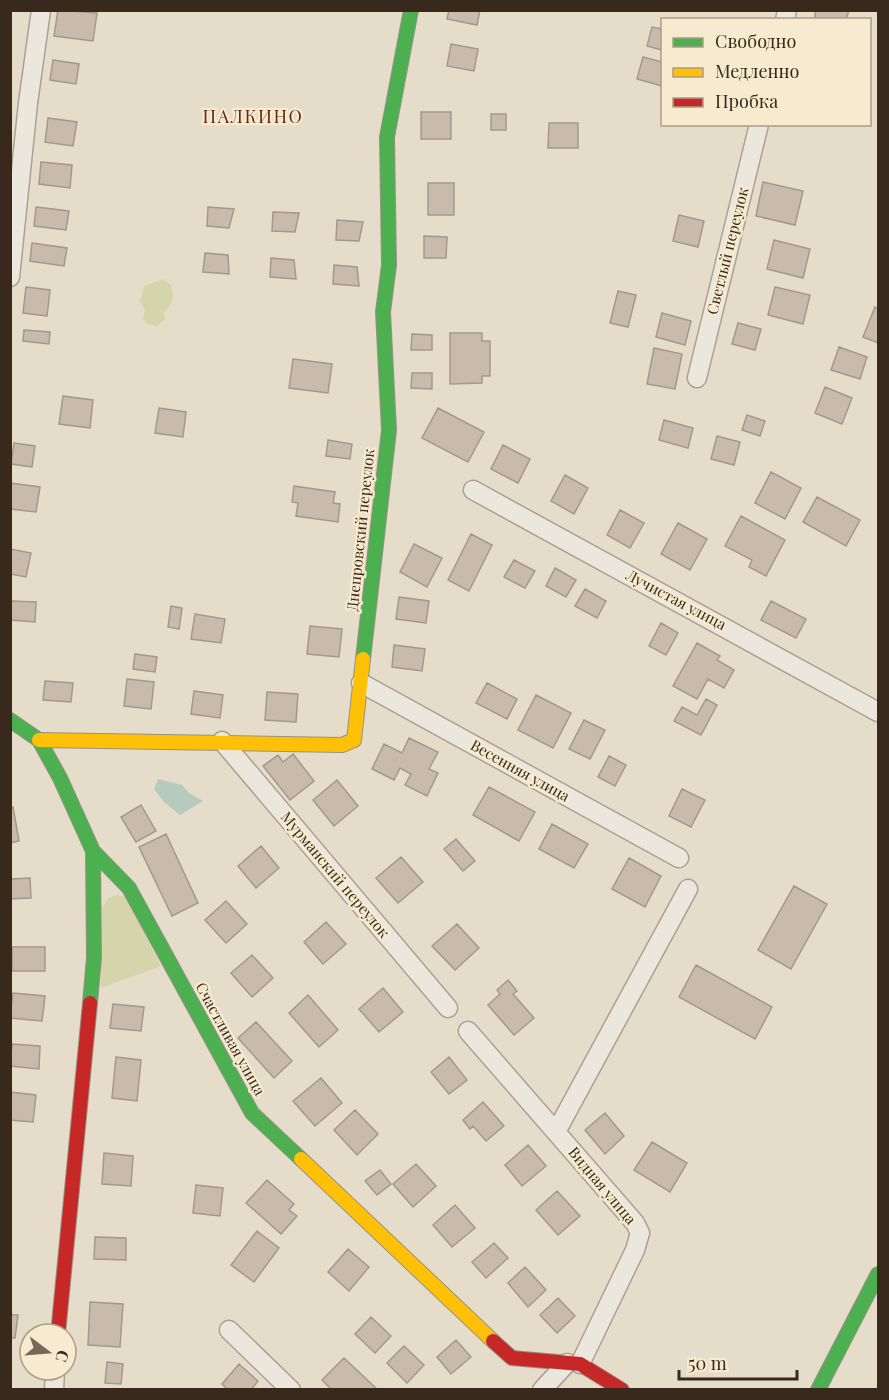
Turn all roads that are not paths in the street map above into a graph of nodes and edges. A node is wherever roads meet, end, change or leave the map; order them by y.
1 (41, 10) edge
2 (411, 10) edge
3 (759, 126) edge
4 (10, 277) edge
5 (697, 378) dead end
6 (473, 490) dead end
7 (361, 683) junction
8 (879, 712) edge
9 (10, 720) edge
10 (39, 740) junction
11 (222, 741) junction
12 (93, 851) junction
13 (679, 858) dead end
14 (688, 889) dead end
15 (448, 1008) dead end
16 (468, 1031) dead end
17 (556, 1132) junction
18 (879, 1274) edge
19 (59, 1322) edge
20 (229, 1330) dead end
21 (573, 1364) junction
22 (291, 1389) edge
23 (542, 1389) edge
24 (622, 1389) edge
25 (818, 1389) edge

1 - 4 street
2 - 7 street, Днепровский переулок
3 - 5 street, Светлый переулок
6 - 8 street, Лучистая улица
7 - 11 street, Днепровский переулок
7 - 13 street, Весенняя улица
9 - 10 street
10 - 11 street, Днепровский переулок
10 - 12 street, Счастливая улица
11 - 15 street, Мурманский переулок
12 - 19 street
12 - 21 street, Счастливая улица
14 - 17 street
16 - 17 street, Видная улица
17 - 21 street, Видная улица
18 - 25 street
20 - 22 street
21 - 23 street
21 - 24 street

